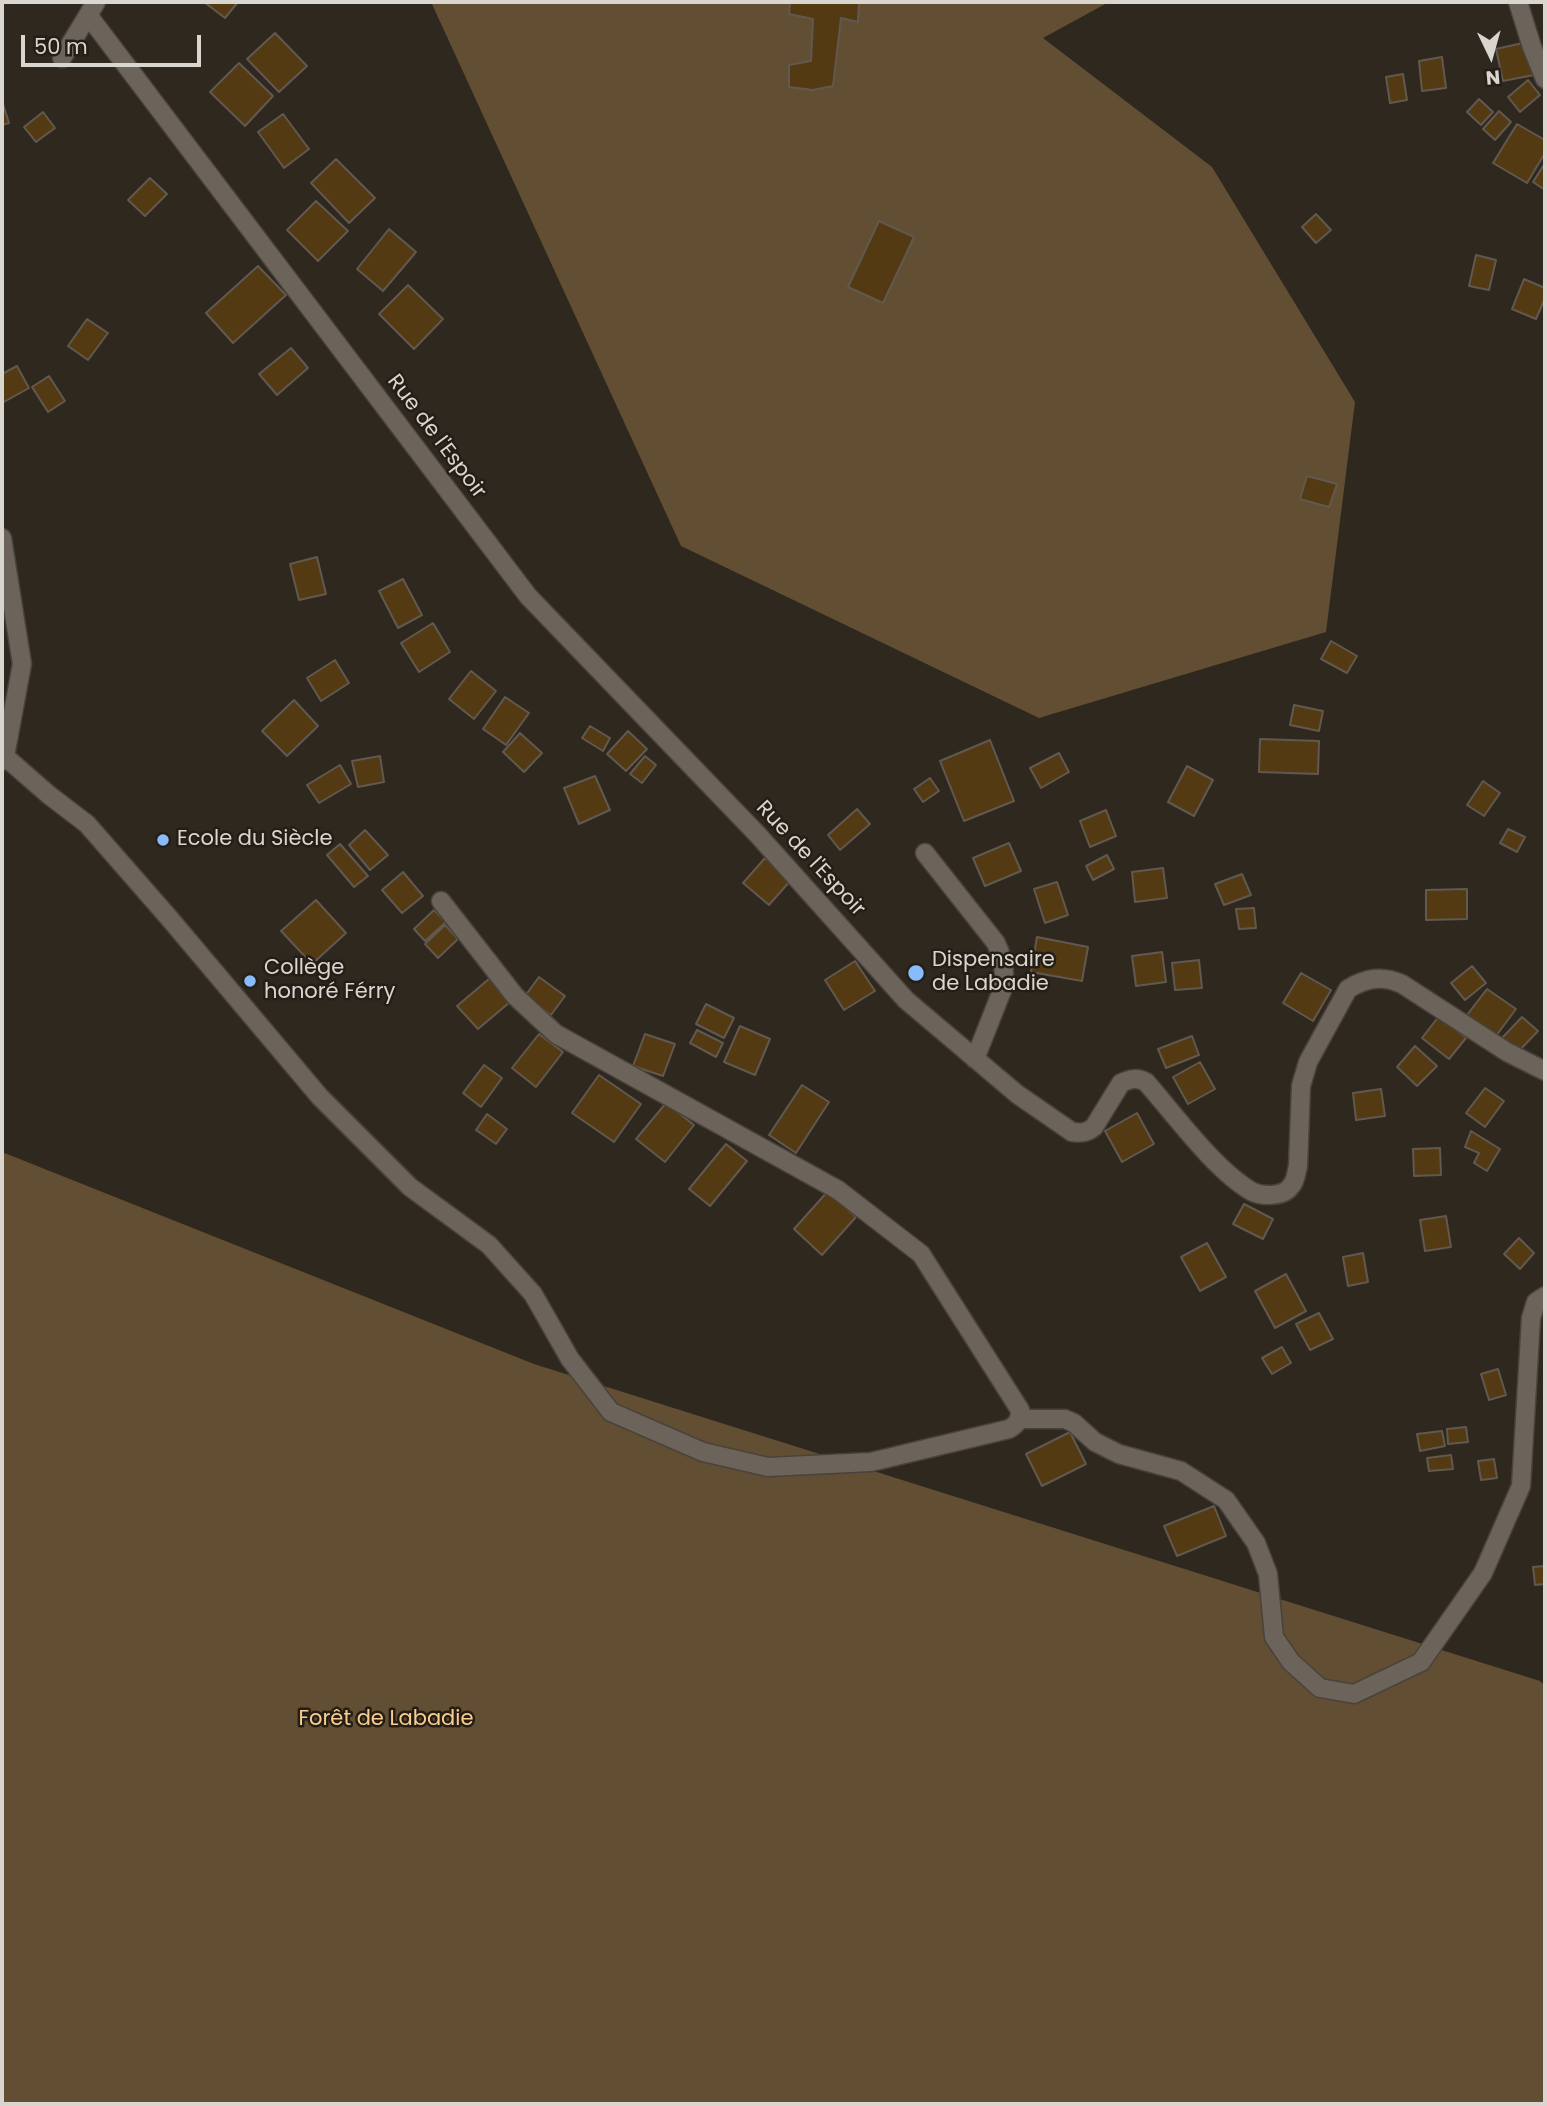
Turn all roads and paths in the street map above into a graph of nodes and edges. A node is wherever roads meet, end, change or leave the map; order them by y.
1 (1518, 2) edge
2 (92, 9) edge
3 (62, 58) dead end
4 (1545, 79) edge
5 (2, 538) edge
6 (3, 757) edge
7 (925, 853) dead end
8 (441, 901) dead end
9 (975, 1059) junction
10 (1545, 1072) edge
11 (1545, 1296) edge
12 (1020, 1419) junction

1 - 4 street
2 - 3 street, Rue de l'Espoir
2 - 9 street, Rue de l'Espoir
5 - 6 street
6 - 12 street
7 - 9 street
8 - 12 street
9 - 10 street, Rue de l'Espoir
11 - 12 street

